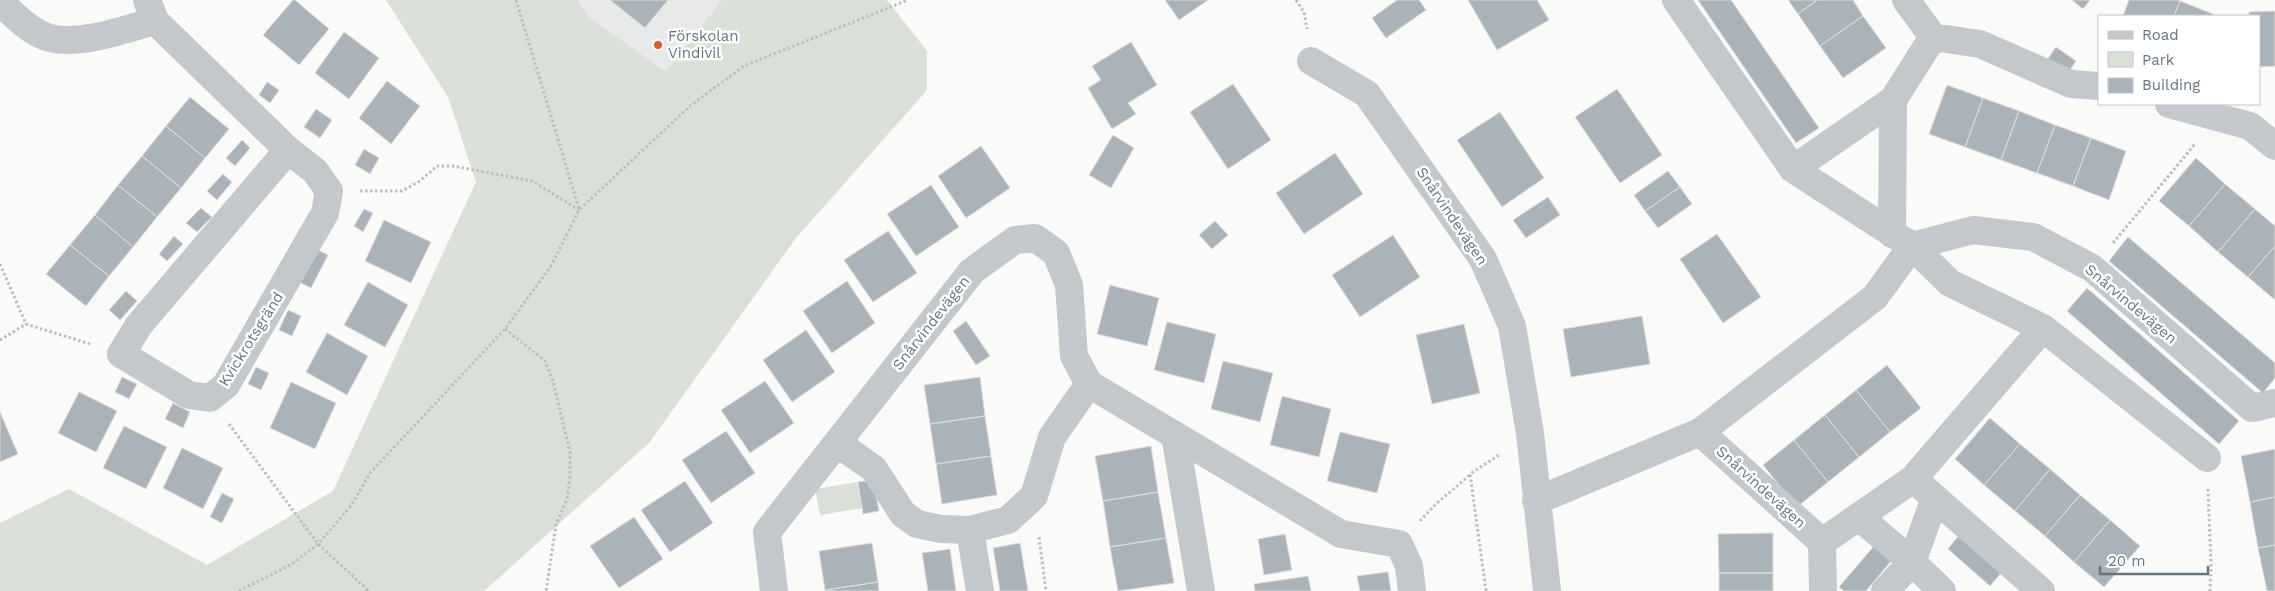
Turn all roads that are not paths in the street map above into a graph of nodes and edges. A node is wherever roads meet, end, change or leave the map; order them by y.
1 (1676, 0) edge
2 (1906, 0) edge
3 (0, 2) edge
4 (151, 10) edge
5 (1933, 37) junction
6 (1311, 62) dead end
7 (2098, 86) edge
8 (1893, 100) junction
9 (2173, 105) edge
10 (2263, 125) edge
11 (2275, 146) edge
12 (288, 150) junction
13 (1793, 169) junction
14 (1902, 240) junction
15 (2043, 328) junction
16 (1088, 384) junction
17 (2275, 403) edge
18 (1700, 432) junction
19 (1175, 435) junction
20 (837, 443) junction
21 (2206, 458) road end
22 (1912, 479) junction
23 (1934, 498) junction
24 (1536, 501) junction
25 (1859, 517) junction
26 (970, 530) junction
27 (1822, 542) junction
28 (1912, 562) junction
29 (2032, 588) edge
30 (774, 591) edge
31 (980, 591) edge
32 (1202, 591) edge
33 (1412, 591) edge
34 (1547, 591) edge
35 (1823, 591) edge
36 (1885, 591) edge
37 (1942, 591) edge

1 - 13 street
2 - 5 street
3 - 4 street
4 - 12 street
5 - 7 street
5 - 8 street
6 - 24 street, Snårvindevägen
8 - 13 street
8 - 14 street
9 - 10 street
10 - 11 street
12 - 12 street, Kvickrotsgränd
13 - 14 street
14 - 15 street
14 - 17 street, Snårvindevägen
14 - 18 street
15 - 21 street
15 - 22 street
16 - 19 street
16 - 20 street, Snårvindevägen
16 - 26 street
18 - 24 street
18 - 27 street, Snårvindevägen
19 - 32 street
19 - 33 street
20 - 26 street
20 - 30 street, Snårvindevägen
22 - 23 street
22 - 25 street
23 - 28 street
23 - 29 street
24 - 34 street, Snårvindevägen
25 - 27 street
25 - 28 street
26 - 31 street
27 - 35 street
28 - 36 street
28 - 37 street

